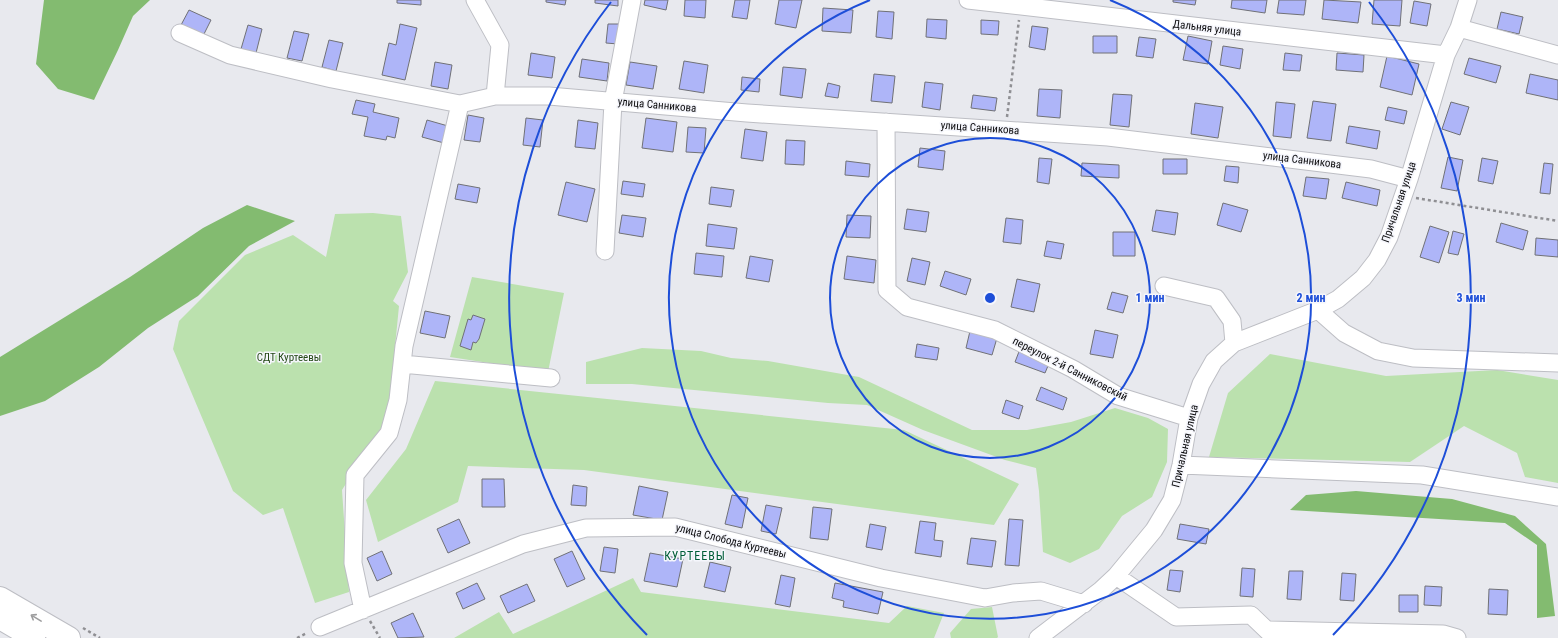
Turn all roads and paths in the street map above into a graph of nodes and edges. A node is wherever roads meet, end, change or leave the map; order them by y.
1 (475, 0) edge
2 (632, 0) edge
3 (968, 0) edge
4 (1468, 0) edge
5 (1020, 6) junction
6 (1459, 28) junction
7 (180, 33) dead end
8 (1446, 55) junction
9 (1558, 55) edge
10 (495, 96) junction
11 (612, 102) junction
12 (460, 104) junction
13 (886, 122) junction
14 (1006, 130) junction
15 (1409, 179) junction
16 (1402, 196) junction
17 (1558, 221) edge
18 (604, 252) dead end
19 (1164, 286) dead end
20 (1318, 310) junction
21 (1234, 343) junction
22 (1558, 363) edge
23 (402, 364) junction
24 (551, 378) dead end
25 (1189, 418) junction
26 (1181, 465) junction
27 (1558, 498) edge
28 (1116, 576) junction
29 (0, 598) edge
30 (1084, 604) junction
31 (363, 610) junction
32 (0, 618) edge
33 (320, 627) dead end
34 (1272, 634) edge
35 (34, 638) edge
36 (69, 638) edge
37 (1038, 638) edge
38 (1052, 638) edge
39 (1457, 638) edge

1 - 10 street
2 - 11 street
3 - 5 street, Дальняя улица
4 - 6 street, Причальная улица
5 - 8 street, Дальняя улица
5 - 14 path
6 - 8 street, Причальная улица
6 - 9 street
7 - 12 street
8 - 15 street, Причальная улица
10 - 11 street, улица Санникова
10 - 12 street, улица Санникова
11 - 13 street, улица Санникова
11 - 18 street
12 - 23 street
13 - 14 street, улица Санникова
13 - 25 street, переулок 2-й Санниковский
14 - 15 street, улица Санникова
15 - 16 street, Причальная улица
16 - 17 path
16 - 20 street, Причальная улица
19 - 21 street
20 - 21 street, Причальная улица
20 - 22 street
21 - 25 street, Причальная улица
23 - 24 street
23 - 31 street
25 - 26 street, Причальная улица
26 - 27 street
26 - 28 street, Причальная улица
28 - 30 street, Причальная улица
28 - 34 street
36 -> 29 highway
30 - 31 street, улица Слобода Куртеевы
30 - 37 street, Причальная улица
30 - 38 street
31 - 33 street, улица Слобода Куртеевы
32 - 35 highway
34 - 39 street

